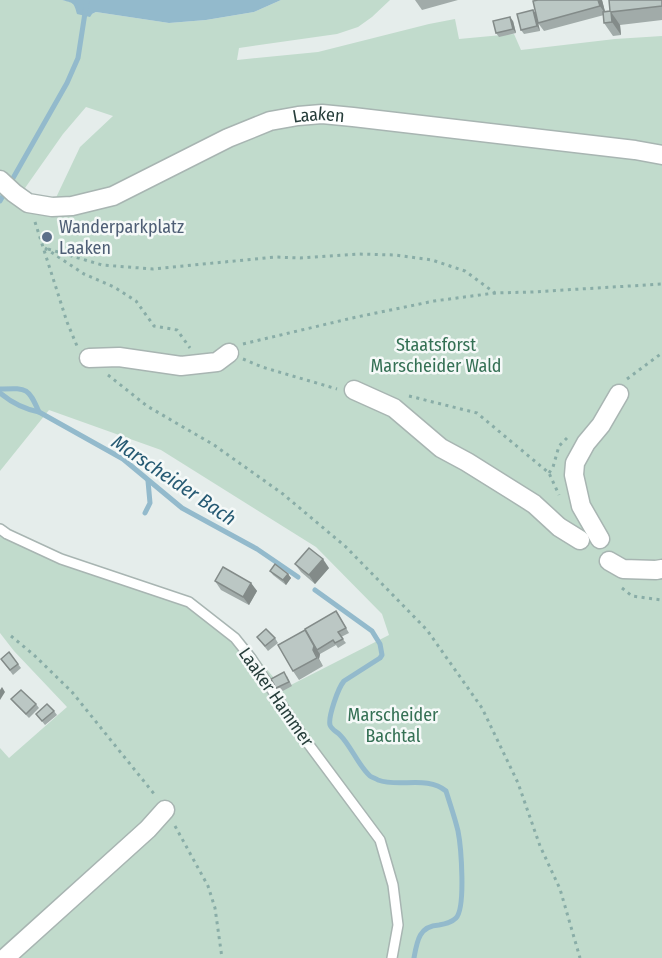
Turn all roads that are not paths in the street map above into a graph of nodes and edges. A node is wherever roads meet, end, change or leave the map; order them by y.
1 (662, 155) edge
2 (0, 180) edge
3 (229, 353) road end
4 (89, 358) road end
5 (354, 390) dead end
6 (619, 394) dead end
7 (0, 529) edge
8 (600, 539) dead end
9 (580, 540) dead end
10 (609, 561) dead end
11 (662, 569) edge
12 (165, 810) road end
13 (5, 958) edge
14 (392, 958) edge

1 - 2 street, Laaken
3 - 4 street
5 - 9 street
6 - 8 street
7 - 14 lane, Laaker Hammer
10 - 11 street
12 - 13 street

